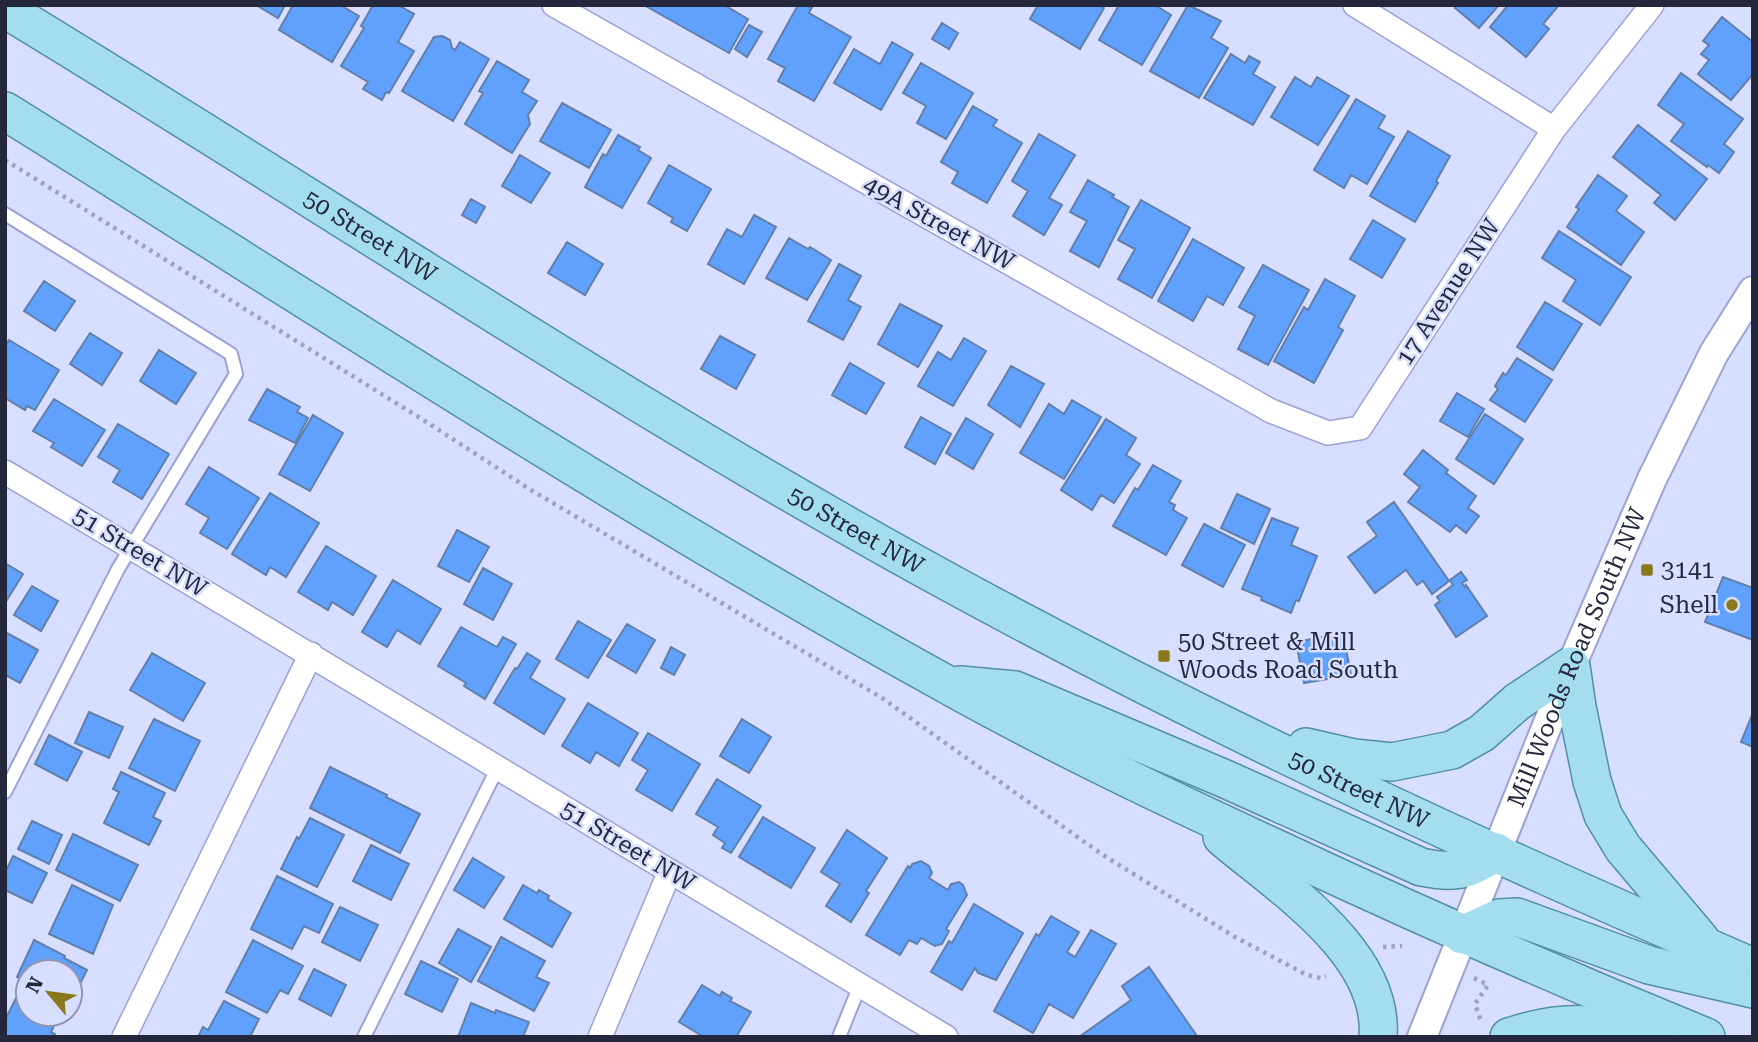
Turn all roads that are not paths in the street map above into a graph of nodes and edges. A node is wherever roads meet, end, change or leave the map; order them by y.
1 (554, 5) edge
2 (1354, 5) edge
3 (1652, 5) edge
4 (5, 9) edge
5 (5, 111) edge
6 (1554, 129) junction
7 (5, 214) edge
8 (1753, 291) edge
9 (1328, 433) joint
10 (5, 472) edge
11 (131, 547) junction
12 (311, 654) junction
13 (1572, 666) junction
14 (945, 684) junction
15 (1237, 731) junction
16 (498, 767) junction
17 (5, 792) edge
18 (1186, 807) junction
19 (1496, 852) junction
20 (670, 871) junction
21 (1462, 935) junction
22 (1707, 947) junction
23 (1753, 967) edge
24 (860, 985) junction
25 (1753, 989) edge
26 (1496, 1033) edge
27 (124, 1037) edge
28 (364, 1037) edge
29 (600, 1037) edge
30 (839, 1037) edge
31 (946, 1037) edge
32 (1378, 1037) edge
33 (1422, 1037) edge
34 (1656, 1037) edge
35 (1706, 1037) edge

1 - 9 street, 49A Street NW
2 - 6 street
3 - 6 street, 17 Avenue NW
4 - 15 main road, 50 Street NW
5 - 14 main road
6 - 9 street, 17 Avenue NW
7 - 11 lane
8 - 13 street, Mill Woods Road South NW
10 - 11 street, 51 Street NW
11 - 12 street, 51 Street NW
11 - 17 lane
12 - 16 street, 51 Street NW
12 - 27 street
13 - 15 main road
13 - 19 street, Mill Woods Road South NW
13 - 22 main road
14 - 18 main road
14 - 19 main road
15 - 19 main road, 50 Street NW
16 - 20 street, 51 Street NW
16 - 28 lane
18 - 21 main road
18 - 32 main road
19 - 21 street, Mill Woods Road South NW
19 - 22 main road, 50 Street NW
20 - 24 street, 51 Street NW
20 - 29 street
21 - 25 main road
21 - 33 street, Mill Woods Road South NW
21 - 35 main road
22 - 23 main road, 50 Street NW
24 - 30 lane
24 - 31 street, 51 Street NW
26 - 34 main road

